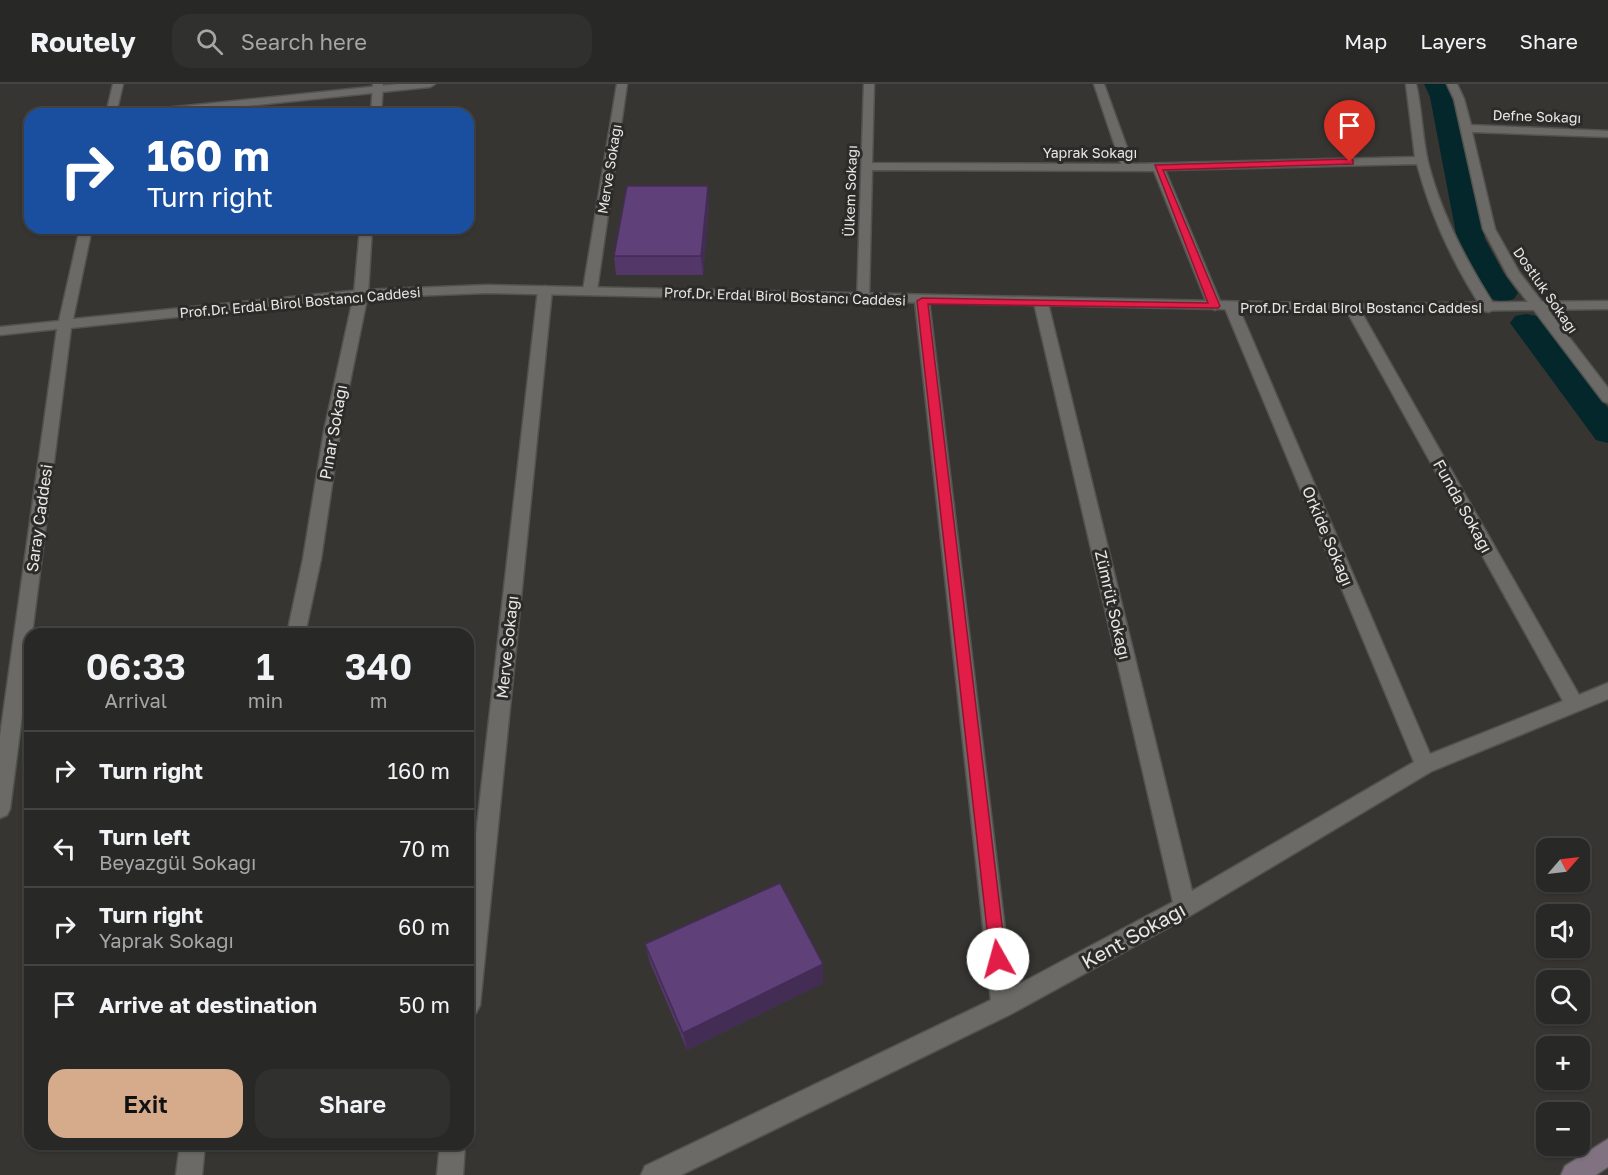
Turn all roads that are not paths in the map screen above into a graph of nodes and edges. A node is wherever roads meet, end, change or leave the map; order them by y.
1 (118, 84) edge
2 (430, 84) edge
3 (622, 84) edge
4 (869, 84) edge
5 (1099, 84) edge
6 (1411, 84) edge
7 (1452, 84) edge
8 (378, 87) edge
9 (112, 108) edge
10 (190, 108) edge
11 (376, 108) edge
12 (1465, 128) junction
13 (1608, 134) edge
14 (1422, 160) junction
15 (866, 166) junction
16 (1158, 167) junction
17 (1128, 168) junction
18 (85, 234) edge
19 (366, 234) edge
20 (545, 290) junction
21 (590, 290) junction
22 (361, 294) junction
23 (862, 298) junction
24 (922, 301) junction
25 (1041, 303) junction
26 (1608, 305) edge
27 (1223, 306) junction
28 (1539, 307) junction
29 (1490, 308) junction
30 (1352, 309) junction
31 (65, 323) junction
32 (0, 331) edge
33 (1608, 398) edge
34 (24, 628) edge
35 (297, 628) edge
36 (24, 630) edge
37 (1608, 690) edge
38 (1574, 704) junction
39 (1425, 765) junction
40 (0, 809) edge
41 (1185, 907) junction
42 (474, 949) edge
43 (1003, 1006) junction
44 (192, 1150) edge
45 (452, 1150) edge
46 (1608, 1152) edge
47 (189, 1175) edge
48 (450, 1175) edge
49 (654, 1175) edge
50 (1574, 1175) edge

1 - 9 street
2 - 8 street
3 - 21 street, Merve Sokağı
4 - 15 street, Ülkem Sokağı
5 - 17 street
6 - 14 street
7 - 12 street, Dostluk Sokağı
8 - 10 street
8 - 11 street
12 - 13 street, Defne Sokağı
12 - 28 street, Dostluk Sokağı
14 - 16 street, Yaprak Sokağı
14 - 29 street
15 - 17 street, Yaprak Sokağı
15 - 23 street, Ülkem Sokağı
16 - 17 street, Yaprak Sokağı
16 - 27 street, Orkide Sokağı
18 - 31 street, Saray Caddesi
19 - 22 street, Pınar Sokağı
20 - 21 street, Prof.Dr. Erdal Birol Bostancı Caddesi
20 - 22 street, Prof.Dr. Erdal Birol Bostancı Caddesi
20 - 42 street, Merve Sokağı
21 - 23 street, Prof.Dr. Erdal Birol Bostancı Caddesi
22 - 31 street, Prof.Dr. Erdal Birol Bostancı Caddesi
22 - 35 street, Pınar Sokağı
23 - 24 street, Prof.Dr. Erdal Birol Bostancı Caddesi
24 - 25 street, Prof.Dr. Erdal Birol Bostancı Caddesi
24 - 43 street
25 - 27 street, Prof.Dr. Erdal Birol Bostancı Caddesi
25 - 41 street, Zümrüt Sokağı
26 - 28 street, Prof.Dr. Erdal Birol Bostancı Caddesi
27 - 30 street, Prof.Dr. Erdal Birol Bostancı Caddesi
27 - 39 street, Orkide Sokağı
28 - 29 street, Prof.Dr. Erdal Birol Bostancı Caddesi
28 - 33 street, Dostluk Sokağı
29 - 30 street, Prof.Dr. Erdal Birol Bostancı Caddesi
30 - 38 street, Funda Sokağı
31 - 32 street, Prof.Dr. Erdal Birol Bostancı Caddesi
31 - 34 street, Saray Caddesi
36 - 40 street, Saray Caddesi
37 - 38 street, Kent Sokağı
38 - 39 street, Kent Sokağı
39 - 41 street, Kent Sokağı
41 - 43 street, Kent Sokağı
43 - 49 street, Kent Sokağı
44 - 47 street
45 - 48 street
46 - 50 main road

